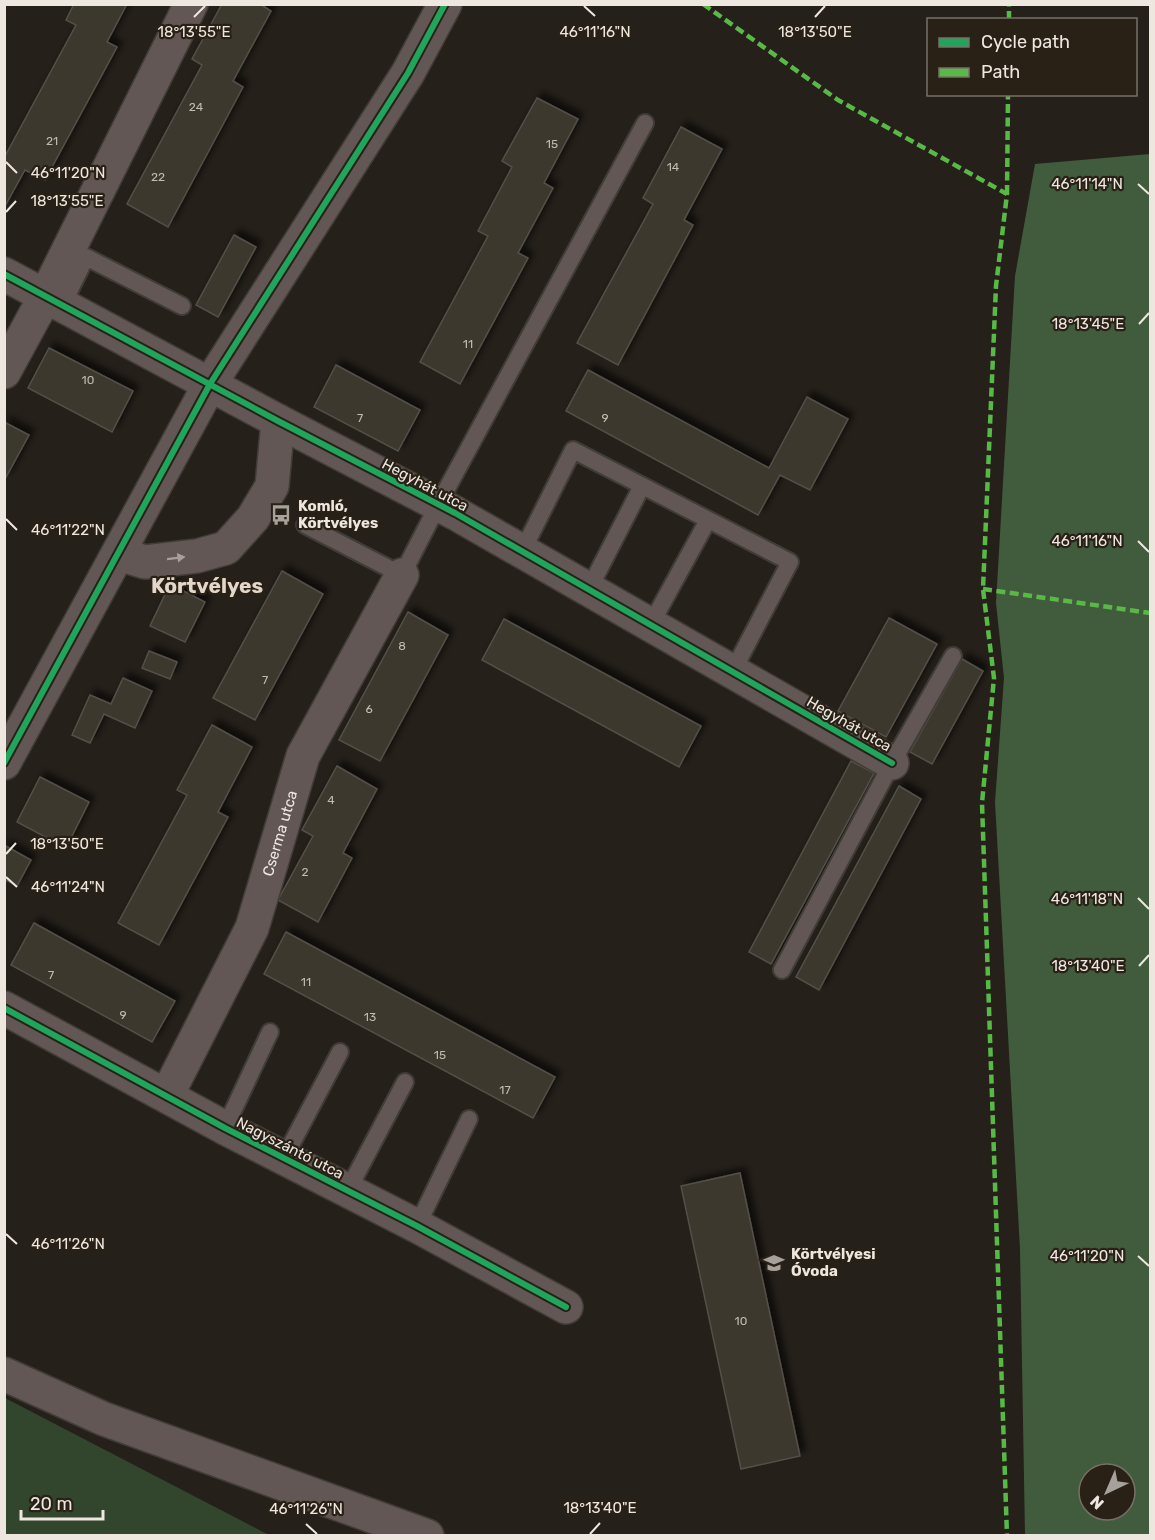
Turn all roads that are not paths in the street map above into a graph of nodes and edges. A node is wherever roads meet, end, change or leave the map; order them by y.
1 (191, 4) edge
2 (445, 4) edge
3 (645, 123) dead end
4 (4, 274) edge
5 (55, 300) junction
6 (182, 306) dead end
7 (4, 372) edge
8 (210, 384) junction
9 (278, 421) junction
10 (642, 486) junction
11 (438, 505) junction
12 (708, 520) junction
13 (305, 525) dead end
14 (522, 552) junction
15 (119, 554) junction
16 (402, 575) junction
17 (589, 589) junction
18 (651, 624) junction
19 (953, 656) dead end
20 (733, 670) junction
21 (4, 763) edge
22 (892, 763) junction
23 (782, 970) dead end
24 (4, 1008) edge
25 (270, 1032) dead end
26 (340, 1052) dead end
27 (405, 1082) dead end
28 (167, 1095) junction
29 (469, 1119) dead end
30 (225, 1128) junction
31 (284, 1158) junction
32 (348, 1190) junction
33 (417, 1226) junction
34 (566, 1307) dead end
35 (4, 1374) edge
36 (427, 1536) edge

1 - 5 street
2 - 8 street
3 - 11 lane
4 - 5 street, Hegyhát utca
5 - 6 lane
5 - 7 street
5 - 8 street, Hegyhát utca
8 - 9 street, Hegyhát utca
8 - 15 street
9 - 11 street, Hegyhát utca
15 -> 9 street
10 - 12 lane
10 - 14 lane
10 - 17 lane
11 - 14 street, Hegyhát utca
11 - 16 lane
12 - 18 lane
12 - 20 lane
13 - 16 lane
14 - 17 street, Hegyhát utca
15 - 21 street
16 - 28 street, Cserma utca
17 - 18 street, Hegyhát utca
18 - 20 street, Hegyhát utca
19 - 22 lane
20 - 22 street, Hegyhát utca
22 - 23 lane
24 - 28 street, Nagyszántó utca
25 - 30 lane
26 - 31 lane
27 - 32 lane
28 - 30 street, Nagyszántó utca
29 - 33 lane
30 - 31 street, Nagyszántó utca
31 - 32 street, Nagyszántó utca
32 - 33 street, Nagyszántó utca
33 - 34 street, Nagyszántó utca
35 - 36 street

